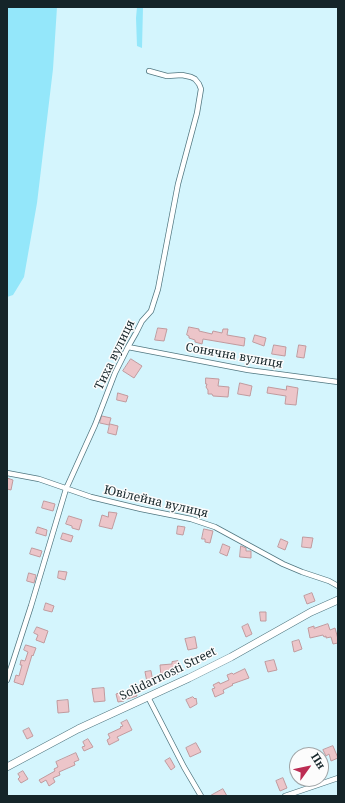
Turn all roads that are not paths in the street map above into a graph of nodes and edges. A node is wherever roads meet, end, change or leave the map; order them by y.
1 (149, 71) dead end
2 (128, 347) junction
3 (338, 382) edge
4 (7, 473) edge
5 (66, 489) junction
6 (338, 586) edge
7 (338, 600) edge
8 (7, 680) edge
9 (148, 697) junction
10 (7, 767) edge
11 (338, 778) edge
12 (201, 796) edge
13 (285, 796) edge

1 - 2 street, Тиха вулиця
2 - 3 street, Сонячна вулиця
2 - 5 street, Тиха вулиця
4 - 5 street, Ювілейна вулиця
5 - 6 street, Ювілейна вулиця
5 - 8 street, Тиха вулиця
7 - 9 main road, Solidarnosti Street
9 - 10 main road, Solidarnosti Street
9 - 12 street
11 - 13 street

